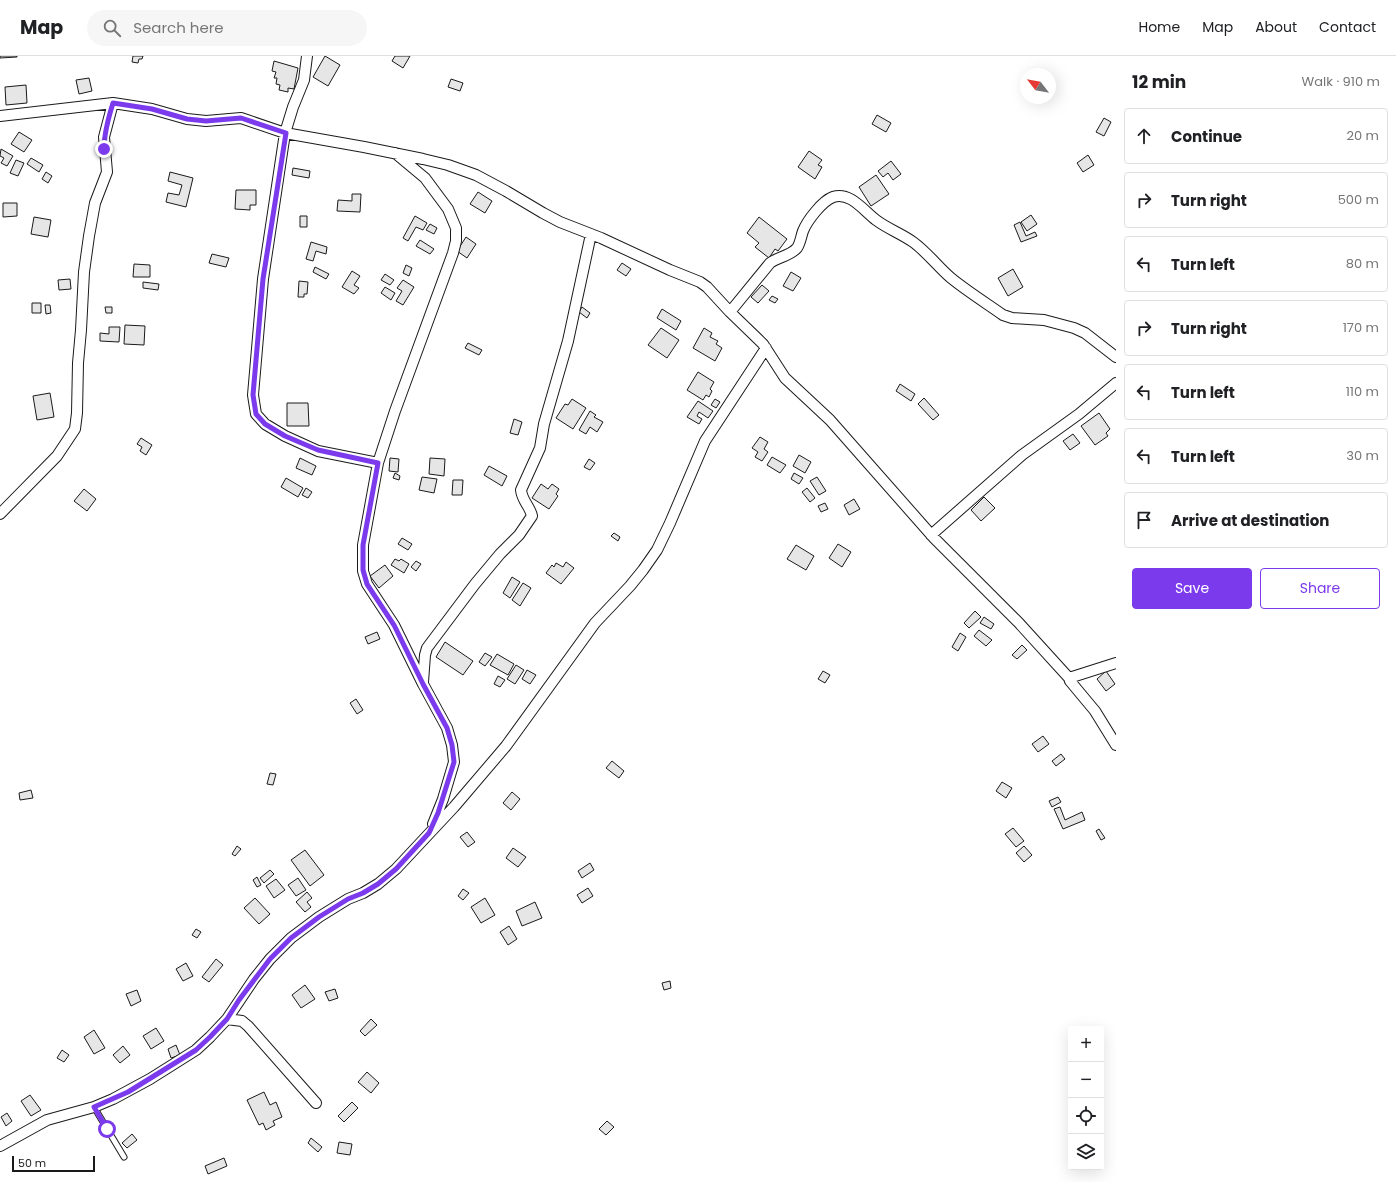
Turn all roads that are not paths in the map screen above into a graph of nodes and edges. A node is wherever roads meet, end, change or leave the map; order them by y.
1 (307, 56) edge
2 (113, 103) junction
3 (0, 116) edge
4 (286, 133) junction
5 (394, 152) junction
6 (591, 234) junction
7 (730, 312) junction
8 (766, 348) junction
9 (1116, 357) edge
10 (1116, 383) edge
11 (378, 463) junction
12 (0, 514) edge
13 (931, 535) junction
14 (1116, 664) edge
15 (1069, 678) junction
16 (423, 684) junction
17 (1116, 745) edge
18 (429, 833) junction
19 (227, 1019) junction
20 (316, 1103) dead end
21 (94, 1107) junction
22 (0, 1146) edge
23 (124, 1157) dead end

1 - 4 street
2 - 3 street
2 - 4 street
2 - 12 street
4 - 5 street
4 - 11 street
5 - 6 street
5 - 11 street
6 - 7 street
6 - 16 street
7 - 8 street
7 - 9 street
8 - 13 street
8 - 18 street
10 - 13 street
11 - 16 street
13 - 15 street
14 - 15 street
15 - 17 street
16 - 18 street
18 - 19 street
19 - 20 street
19 - 21 street
21 - 22 street
21 - 23 lane

